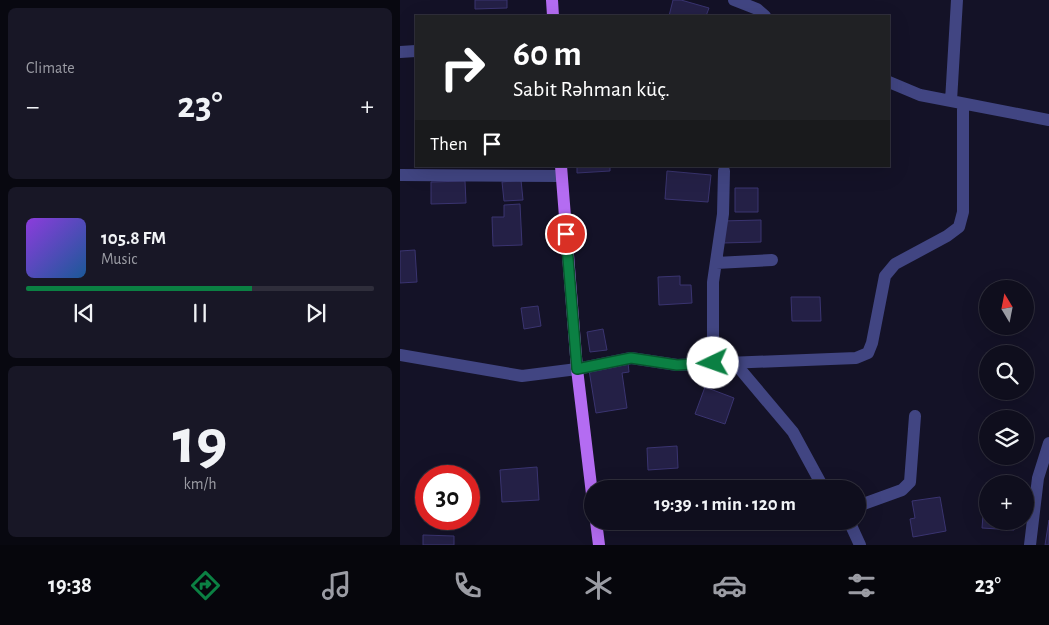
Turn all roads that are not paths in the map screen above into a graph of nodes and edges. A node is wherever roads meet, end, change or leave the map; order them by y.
1 (552, 0) edge
2 (734, 0) edge
3 (957, 0) edge
4 (553, 15) edge
5 (764, 15) edge
6 (415, 51) edge
7 (400, 52) edge
8 (890, 82) edge
9 (957, 102) junction
10 (1049, 120) edge
11 (561, 171) edge
12 (724, 171) dead end
13 (400, 174) edge
14 (772, 260) dead end
15 (716, 263) junction
16 (400, 355) edge
17 (734, 362) junction
18 (713, 363) junction
19 (577, 369) junction
20 (915, 416) dead end
21 (1049, 443) edge
22 (590, 480) edge
23 (819, 480) edge
24 (866, 503) edge
25 (598, 530) edge
26 (853, 530) edge
27 (600, 545) edge
28 (860, 545) edge
29 (1030, 545) edge

1 - 4 main road
2 - 5 street
3 - 9 street
6 - 7 street
8 - 9 street
9 - 10 street
9 - 17 street
11 - 13 street
11 - 19 main road
12 - 15 street
14 - 15 street
15 - 18 street
16 - 19 street
17 - 18 street
17 - 23 street
18 - 19 street
19 - 22 main road
20 - 24 street
21 - 29 street
25 - 27 main road
26 - 28 street

